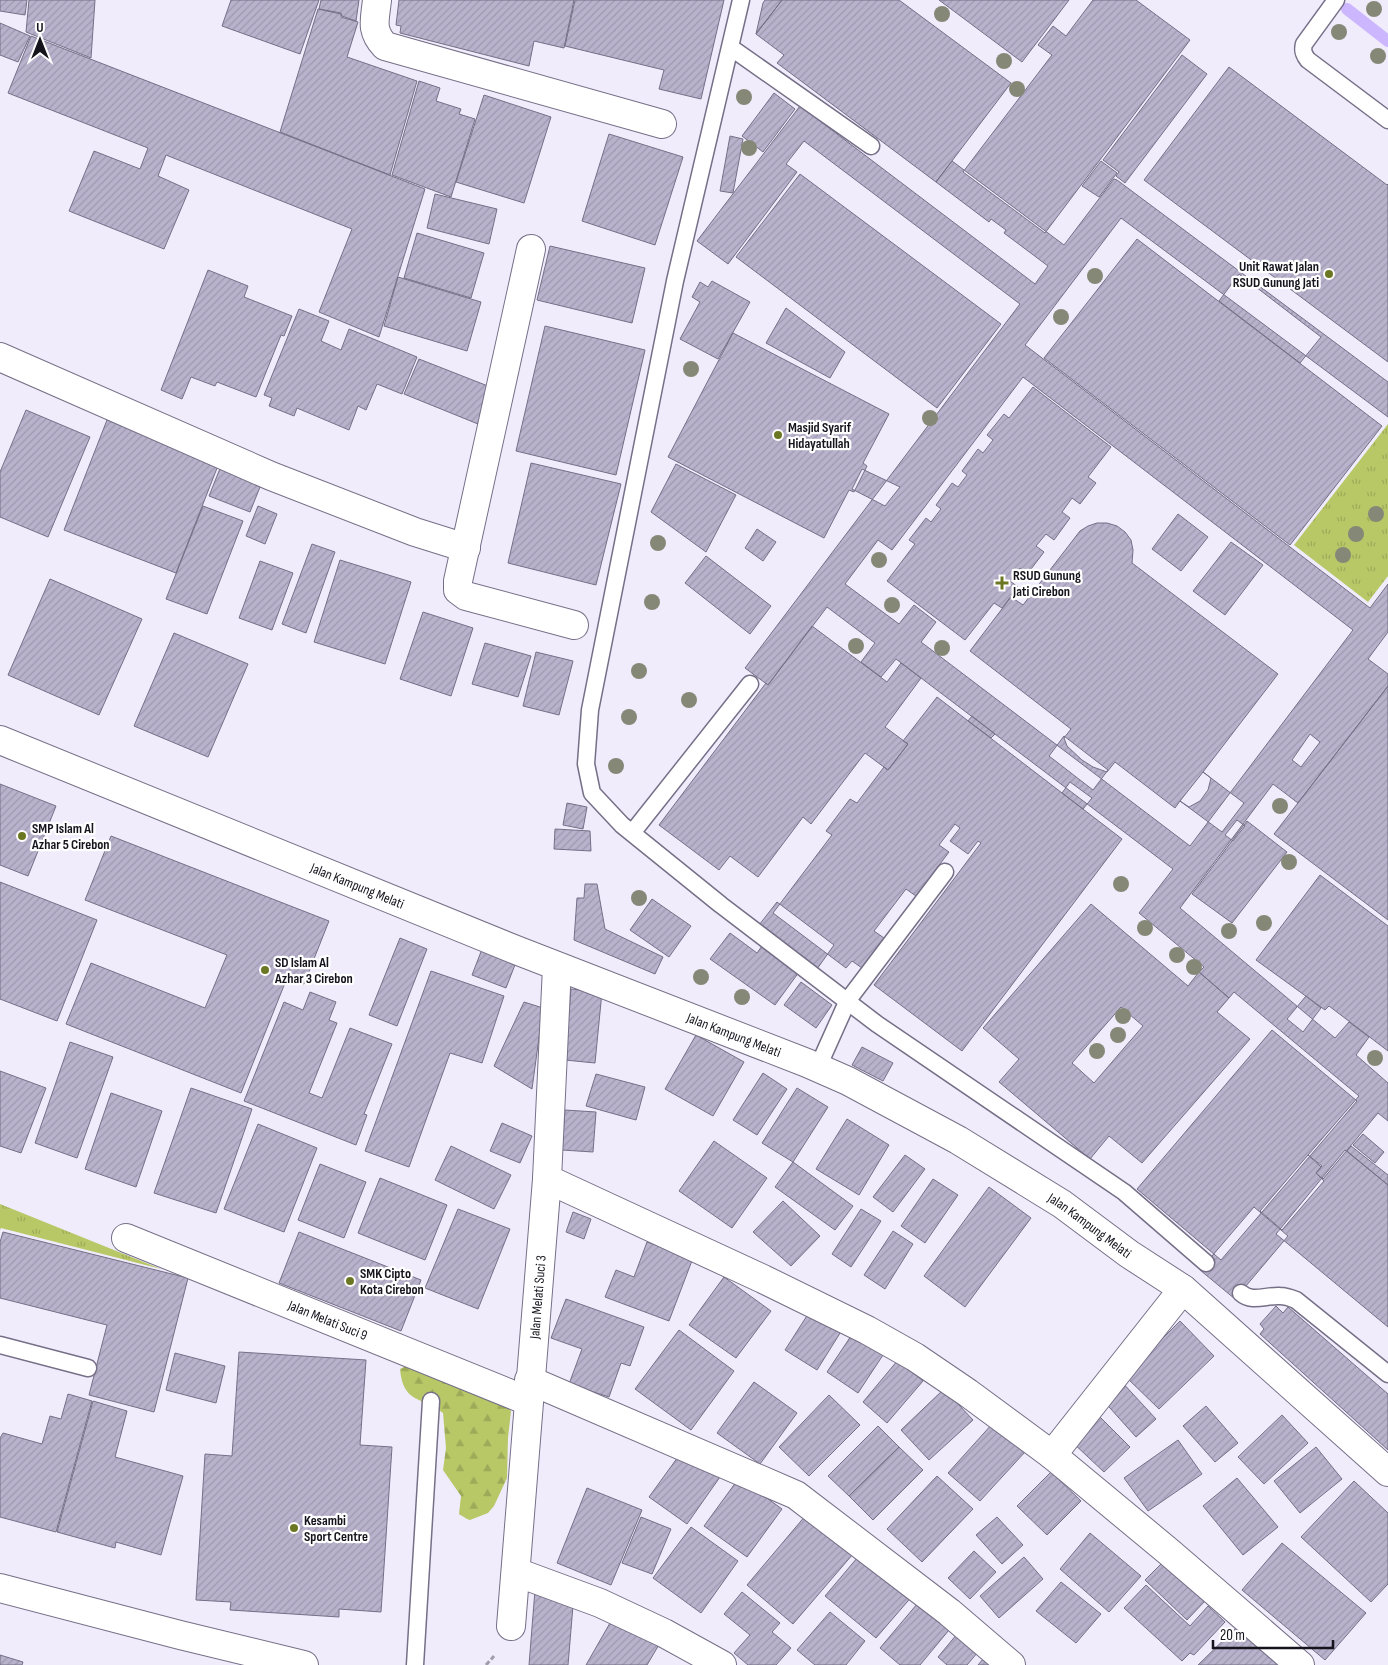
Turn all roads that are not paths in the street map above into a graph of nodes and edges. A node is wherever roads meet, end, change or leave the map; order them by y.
1 (377, 0) edge
2 (741, 0) edge
3 (1332, 6) edge
4 (730, 47) junction
5 (1388, 120) edge
6 (662, 124) dead end
7 (872, 146) dead end
8 (532, 249) dead end
9 (0, 357) edge
10 (466, 548) junction
11 (574, 625) dead end
12 (750, 684) dead end
13 (0, 740) edge
14 (632, 833) junction
15 (945, 872) dead end
16 (557, 966) junction
17 (848, 1000) junction
18 (818, 1067) junction
19 (547, 1179) junction
20 (126, 1238) dead end
21 (1206, 1263) dead end
22 (1183, 1289) junction
23 (1241, 1293) dead end
24 (0, 1345) edge
25 (88, 1368) dead end
26 (1388, 1374) edge
27 (529, 1390) junction
28 (431, 1401) dead end
29 (1052, 1455) junction
30 (1388, 1472) edge
31 (516, 1572) junction
32 (0, 1588) edge
33 (511, 1626) dead end
34 (304, 1665) edge
35 (415, 1665) edge
36 (722, 1665) edge
37 (1011, 1665) edge
38 (1300, 1665) edge

1 - 6 street
2 - 4 lane
3 - 5 lane
4 - 7 lane
4 - 14 lane
8 - 10 street
9 - 10 street
10 - 11 street
12 - 14 lane
13 - 16 street, Jalan Kampung Melati
14 - 17 lane
15 - 17 lane
16 - 18 street, Jalan Kampung Melati
16 - 19 street, Jalan Melati Suci 3
17 - 18 lane
17 - 21 lane
18 - 22 street, Jalan Kampung Melati
19 - 27 street, Jalan Melati Suci 3
19 - 29 street
20 - 27 street, Jalan Melati Suci 9
22 - 29 street
22 - 30 street, Jalan Kampung Melati
23 - 26 lane
24 - 25 lane
27 - 31 street, Jalan Melati Suci 3
27 - 37 street, Jalan Melati Suci 9
28 - 35 lane
29 - 38 street
31 - 33 street, Jalan Melati Suci 3
31 - 36 street
32 - 34 street

